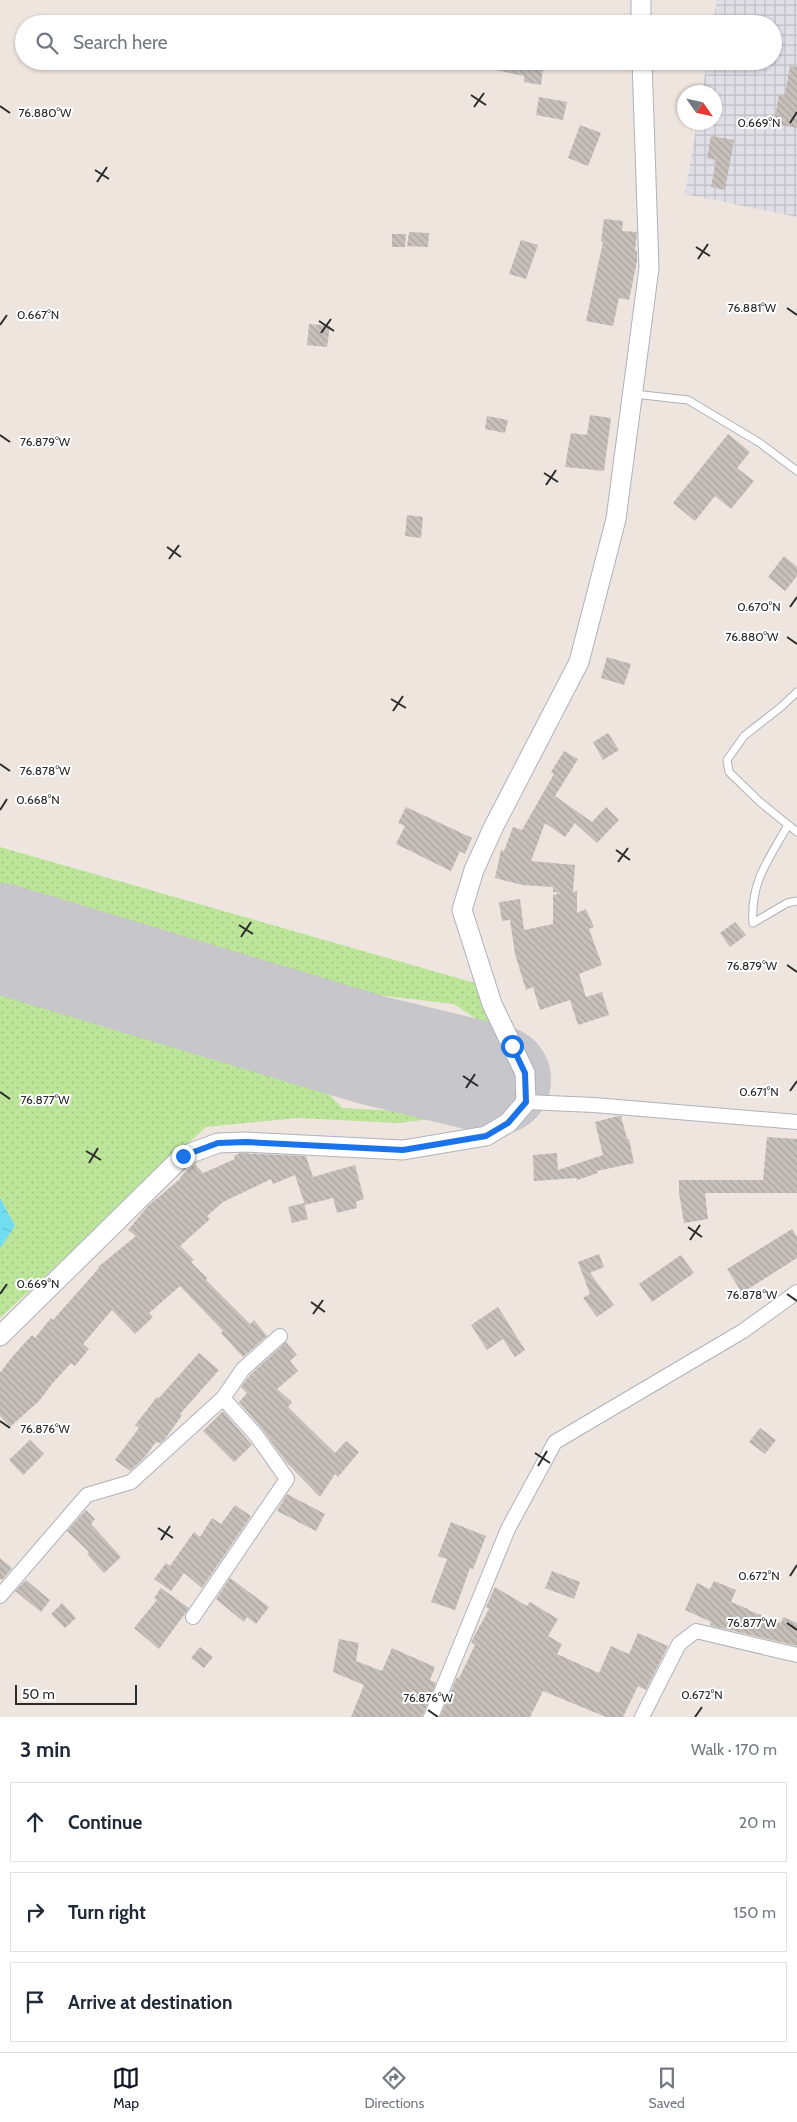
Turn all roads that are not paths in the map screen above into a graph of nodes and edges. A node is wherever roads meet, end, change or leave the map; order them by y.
1 (641, 0) edge
2 (641, 15) edge
3 (642, 70) edge
4 (631, 394) junction
5 (797, 471) edge
6 (797, 692) edge
7 (788, 825) junction
8 (797, 832) edge
9 (797, 901) edge
10 (526, 1102) junction
11 (797, 1122) edge
12 (797, 1292) edge
13 (0, 1336) edge
14 (280, 1336) dead end
15 (223, 1398) junction
16 (0, 1596) edge
17 (193, 1617) dead end
18 (797, 1654) edge
19 (431, 1717) edge
20 (642, 1717) edge

1 - 2 main road
3 - 4 main road
4 - 5 lane
4 - 10 main road
6 - 7 lane
7 - 8 lane
7 - 9 lane
10 - 11 street
10 - 13 main road
12 - 19 street
14 - 15 street
15 - 16 street
15 - 17 street
18 - 20 street

